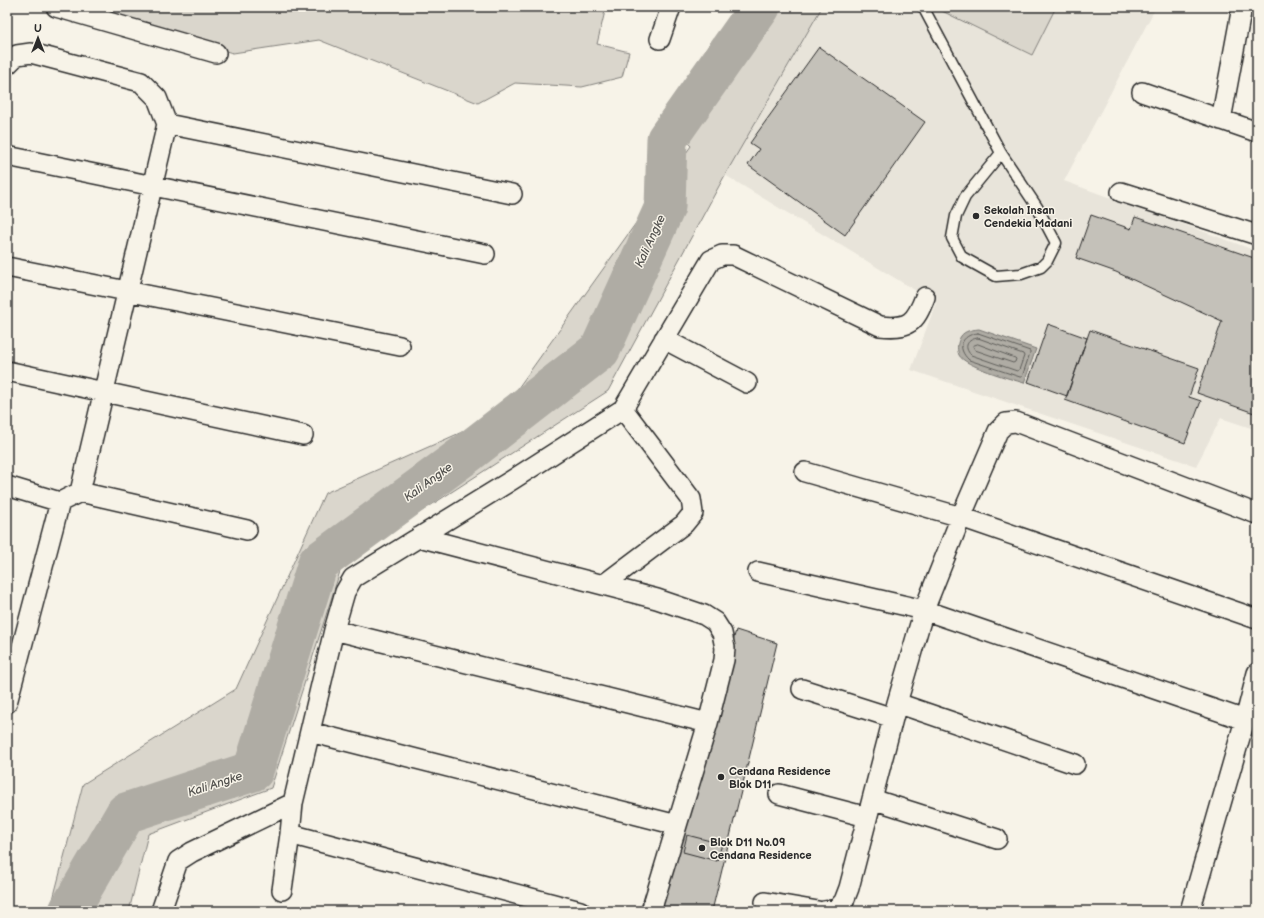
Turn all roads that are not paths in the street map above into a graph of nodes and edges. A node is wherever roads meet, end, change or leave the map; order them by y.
1 (56, 7) edge
2 (671, 7) edge
3 (923, 7) edge
4 (1242, 7) edge
5 (660, 39) dead end
6 (216, 53) dead end
7 (7, 65) edge
8 (1142, 92) dead end
9 (1221, 120) junction
10 (167, 124) junction
11 (1257, 132) edge
12 (1001, 153) junction
13 (7, 156) edge
14 (152, 186) junction
15 (1121, 192) dead end
16 (512, 194) dead end
17 (1257, 235) edge
18 (485, 254) dead end
19 (7, 267) edge
20 (127, 292) junction
21 (925, 297) dead end
22 (664, 339) junction
23 (400, 346) dead end
24 (7, 370) edge
25 (746, 383) dead end
26 (104, 391) junction
27 (623, 409) junction
28 (303, 435) dead end
29 (805, 472) dead end
30 (7, 486) edge
31 (80, 492) junction
32 (60, 502) junction
33 (1257, 514) edge
34 (961, 518) junction
35 (247, 530) dead end
36 (419, 537) junction
37 (758, 572) dead end
38 (603, 585) junction
39 (924, 610) junction
40 (1257, 619) edge
41 (334, 630) junction
42 (1257, 673) edge
43 (802, 689) dead end
44 (7, 703) edge
45 (895, 711) junction
46 (1245, 720) junction
47 (708, 723) junction
48 (310, 732) junction
49 (1075, 764) dead end
50 (778, 794) dead end
51 (293, 803) junction
52 (869, 808) junction
53 (677, 824) junction
54 (290, 834) junction
55 (997, 839) dead end
56 (282, 890) dead end
57 (765, 902) dead end
58 (161, 911) edge
59 (580, 911) edge
60 (651, 911) edge
61 (818, 911) edge
62 (824, 911) edge
63 (1190, 911) edge

1 - 6 street
2 - 5 street
3 - 12 lane
4 - 9 street
7 - 10 street
8 - 9 street
9 - 11 street
10 - 14 street
10 - 16 street
12 - 12 lane
13 - 14 street
14 - 18 street
14 - 20 street
15 - 17 street
19 - 20 street
20 - 23 street
20 - 26 street
21 - 22 street
22 - 25 street
22 - 27 street
24 - 26 street
26 - 28 street
26 - 31 street
27 - 36 street
27 - 38 street
29 - 34 street
30 - 32 street
31 - 32 street
31 - 35 street
32 - 44 street
33 - 34 street
34 - 39 street
34 - 40 street
36 - 38 street
36 - 41 street
37 - 39 street
38 - 47 street
39 - 45 street
39 - 46 street
41 - 47 street
41 - 48 street
42 - 46 street
43 - 45 street
45 - 49 street
45 - 52 street
46 - 63 street
47 - 53 street
48 - 51 street
48 - 53 street
50 - 52 street
51 - 54 street
51 - 58 street
52 - 55 street
52 - 62 street
53 - 60 street
54 - 56 street
54 - 59 street
57 - 61 street

